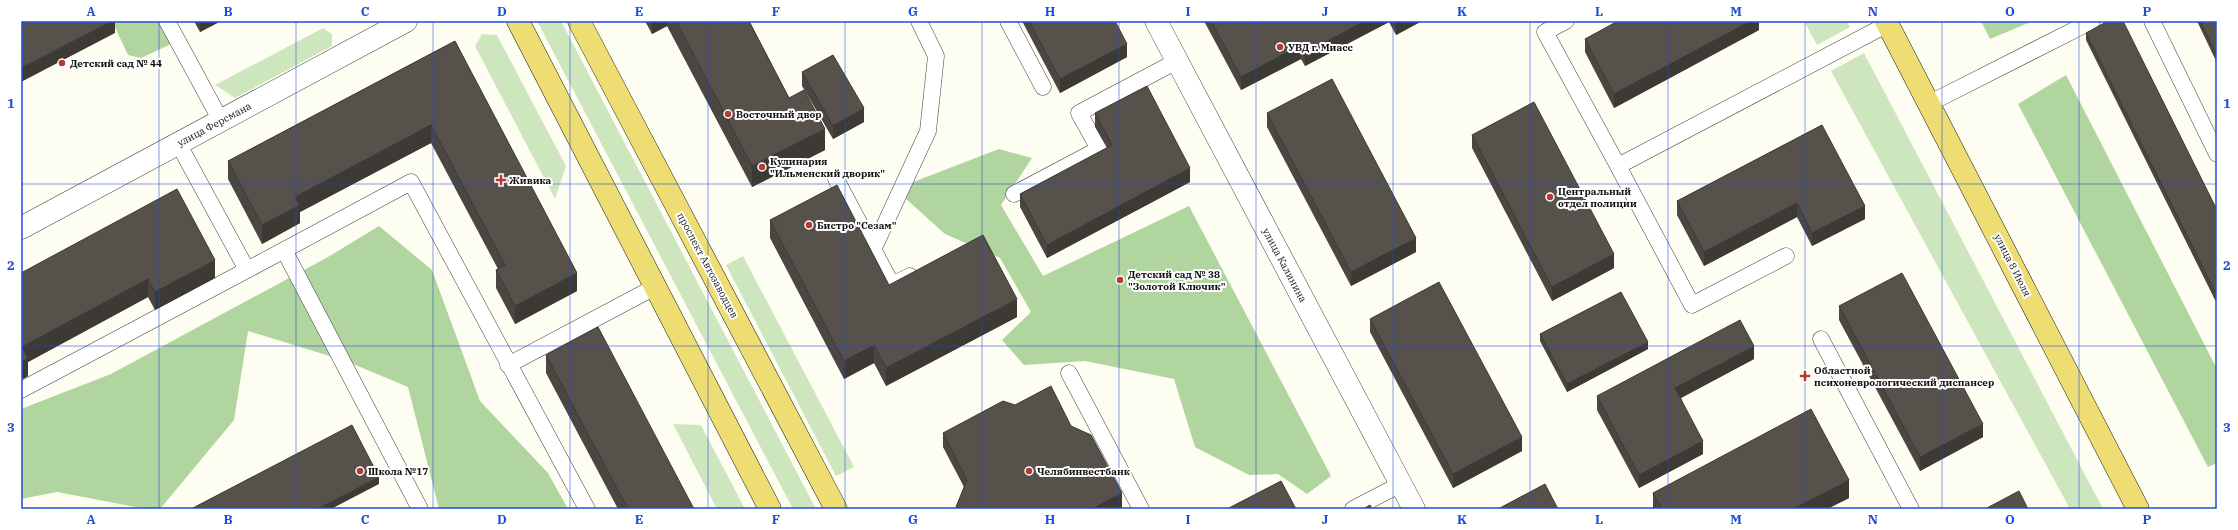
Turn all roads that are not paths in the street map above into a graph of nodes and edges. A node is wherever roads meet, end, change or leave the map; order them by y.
1 (167, 21) edge
2 (406, 21) edge
3 (518, 21) edge
4 (579, 21) edge
5 (919, 21) edge
6 (1008, 21) edge
7 (1156, 21) edge
8 (1566, 21) edge
9 (2092, 21) edge
10 (2152, 21) edge
11 (1887, 22) edge
12 (1177, 61) junction
13 (1044, 87) dead end
14 (1930, 103) junction
15 (220, 121) junction
16 (178, 143) junction
17 (2217, 154) edge
18 (1618, 166) junction
19 (836, 179) dead end
20 (1014, 194) dead end
21 (21, 228) edge
22 (284, 250) junction
23 (873, 250) junction
24 (1786, 256) dead end
25 (925, 268) edge
26 (246, 270) junction
27 (655, 287) junction
28 (1821, 340) dead end
29 (508, 365) junction
30 (1069, 373) dead end
31 (21, 390) edge
32 (1401, 484) junction
33 (420, 509) edge
34 (587, 509) edge
35 (770, 509) edge
36 (836, 509) edge
37 (1141, 509) edge
38 (1353, 509) edge
39 (1414, 509) edge
40 (1911, 509) edge
41 (2138, 509) edge

1 - 15 lane
2 - 15 street, улица Ферсмана
3 - 27 main road
4 - 36 main road, проспект Автозаводцев
5 - 23 lane
6 - 13 lane
7 - 12 street, улица Калинина
8 - 18 lane
9 - 14 lane
10 - 17 lane
11 - 14 main road, улица 8 Июля
11 - 18 lane
12 - 20 lane
12 - 32 street, улица Калинина
14 - 41 main road, улица 8 Июля
15 - 16 street, улица Ферсмана
16 - 21 street, улица Ферсмана
16 - 26 lane
18 - 24 lane
19 - 23 lane
22 - 26 lane
22 - 29 lane
22 - 33 lane
23 - 25 lane
26 - 31 lane
27 - 29 lane
27 - 35 main road
28 - 40 lane
29 - 34 lane
30 - 37 lane
32 - 38 lane
32 - 39 street, улица Калинина

